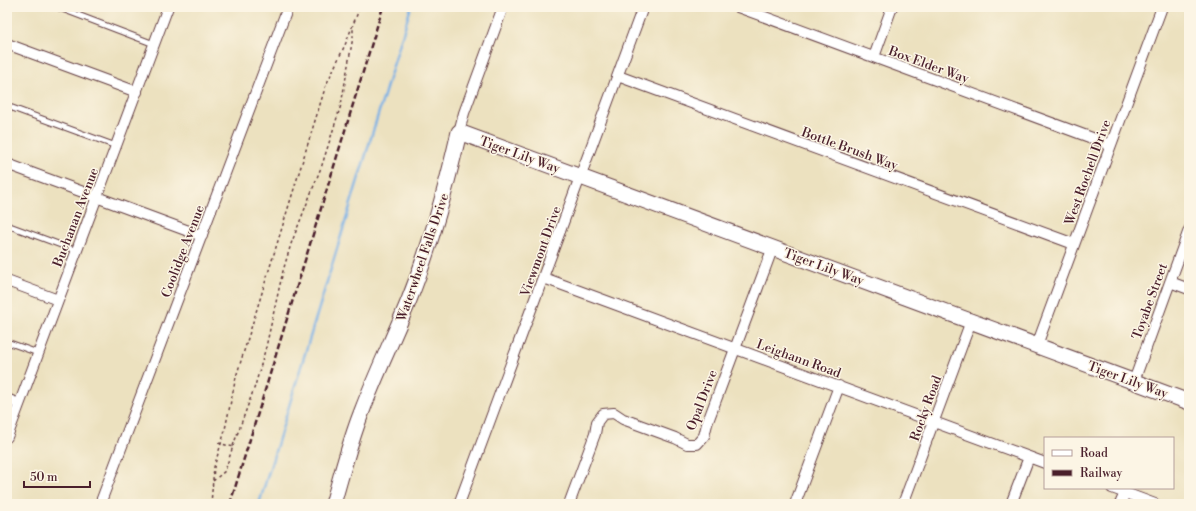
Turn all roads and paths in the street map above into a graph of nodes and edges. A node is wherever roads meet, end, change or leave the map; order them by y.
1 (57, 7) edge
2 (168, 7) edge
3 (288, 7) edge
4 (360, 7) edge
5 (503, 7) edge
6 (643, 7) edge
7 (738, 7) edge
8 (892, 7) edge
9 (1162, 7) edge
10 (354, 24) junction
11 (7, 44) edge
12 (154, 44) junction
13 (874, 57) junction
14 (618, 76) junction
15 (136, 92) junction
16 (7, 106) edge
17 (459, 132) junction
18 (1110, 145) junction
19 (116, 146) junction
20 (7, 164) edge
21 (581, 176) junction
22 (97, 196) junction
23 (7, 225) edge
24 (1189, 230) edge
25 (202, 236) junction
26 (1074, 244) junction
27 (773, 247) junction
28 (77, 251) junction
29 (544, 278) junction
30 (7, 282) edge
31 (1170, 282) junction
32 (1189, 289) edge
33 (58, 300) junction
34 (971, 321) junction
35 (7, 342) edge
36 (1037, 345) junction
37 (735, 348) junction
38 (38, 353) junction
39 (1134, 381) junction
40 (839, 386) junction
41 (7, 399) edge
42 (1189, 402) edge
43 (19, 404) junction
44 (934, 422) junction
45 (7, 436) edge
46 (218, 442) dead end
47 (221, 444) junction
48 (233, 447) junction
49 (1029, 457) junction
50 (1044, 463) edge
51 (213, 481) junction
52 (1114, 489) edge
53 (1124, 493) junction
54 (100, 504) edge
55 (211, 504) edge
56 (333, 504) edge
57 (459, 504) edge
58 (569, 504) edge
59 (795, 504) edge
60 (903, 504) edge
61 (1011, 504) edge
62 (1120, 504) edge
63 (1155, 504) edge

1 - 12 lane
2 - 12 street, Buchanan Avenue
3 - 25 street, Coolidge Avenue
4 - 10 path
5 - 17 street, Waterwheel Falls Drive
6 - 14 street, Viewmont Drive
7 - 13 street, Box Elder Way
8 - 13 street
9 - 18 street, West Rochell Drive
10 - 47 path
10 - 48 path
11 - 15 street
12 - 15 street, Buchanan Avenue
13 - 18 street, Box Elder Way
14 - 21 street, Viewmont Drive
14 - 26 street, Bottle Brush Way
15 - 19 street, Buchanan Avenue
16 - 19 lane
17 - 21 street, Tiger Lily Way
17 - 56 street, Waterwheel Falls Drive
18 - 26 street, West Rochell Drive
19 - 22 street, Buchanan Avenue
20 - 22 street
21 - 27 street, Tiger Lily Way
21 - 29 street, Viewmont Drive
22 - 25 street
22 - 28 street, Buchanan Avenue
23 - 28 lane
24 - 31 street, Toyabe Street
25 - 54 street, Coolidge Avenue
26 - 36 street, West Rochell Drive
27 - 34 street, Tiger Lily Way
27 - 37 street, Opal Drive
28 - 33 street, Buchanan Avenue
29 - 37 street, Leighann Road
29 - 57 street, Viewmont Drive
30 - 33 street
31 - 32 street
31 - 39 street, Toyabe Street
33 - 38 street, Buchanan Avenue
34 - 36 street, Tiger Lily Way
34 - 44 street, Rocky Road
35 - 38 lane
36 - 39 street, Tiger Lily Way
37 - 40 street, Leighann Road
37 - 58 street, Opal Drive
38 - 43 street, Buchanan Avenue
39 - 42 street, Tiger Lily Way
40 - 44 street, Leighann Road
40 - 59 street
41 - 43 street
43 - 45 street, Buchanan Avenue
44 - 49 street, Leighann Road
44 - 60 street, Rocky Road
46 - 47 path
47 - 48 path
47 - 51 path
48 - 51 path
49 - 50 street, Leighann Road
49 - 61 street
51 - 55 path
52 - 53 street
53 - 62 street
53 - 63 street

